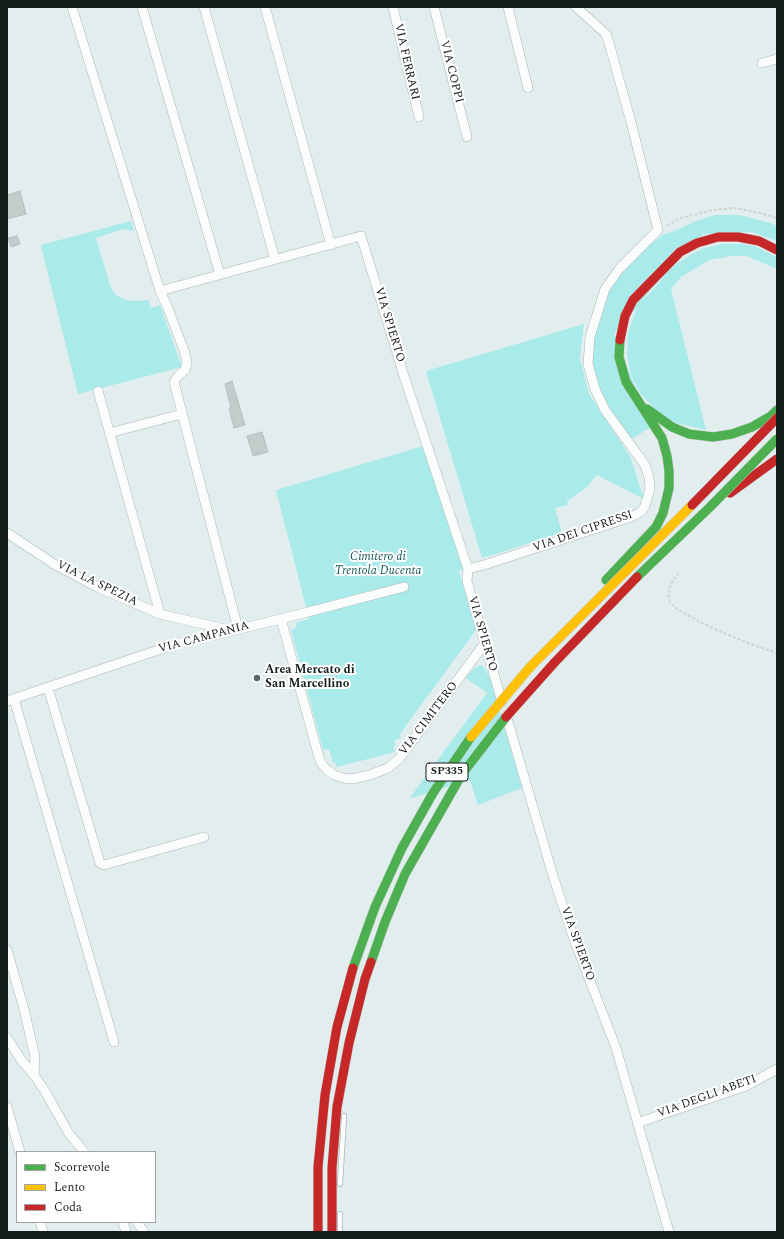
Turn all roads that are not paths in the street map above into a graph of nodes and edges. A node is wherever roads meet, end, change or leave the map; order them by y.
1 (72, 7) edge
2 (142, 7) edge
3 (204, 7) edge
4 (265, 7) edge
5 (393, 7) edge
6 (434, 7) edge
7 (508, 7) edge
8 (576, 7) edge
9 (777, 59) edge
10 (762, 63) dead end
11 (528, 88) dead end
12 (419, 117) dead end
13 (467, 137) dead end
14 (330, 245) junction
15 (777, 250) edge
16 (275, 259) junction
17 (220, 275) junction
18 (160, 291) junction
19 (98, 391) dead end
20 (639, 404) junction
21 (777, 410) edge
22 (182, 414) junction
23 (777, 418) edge
24 (109, 433) junction
25 (777, 439) edge
26 (777, 459) edge
27 (709, 508) junction
28 (7, 533) edge
29 (468, 569) junction
30 (404, 587) dead end
31 (160, 614) junction
32 (281, 619) junction
33 (193, 622) junction
34 (235, 630) junction
35 (201, 638) junction
36 (485, 643) junction
37 (531, 666) junction
38 (48, 688) junction
39 (10, 700) edge
40 (204, 836) dead end
41 (7, 950) edge
42 (7, 1038) edge
43 (114, 1042) dead end
44 (777, 1069) edge
45 (34, 1075) junction
46 (7, 1107) edge
47 (345, 1108) dead end
48 (637, 1123) junction
49 (20, 1151) edge
50 (83, 1151) edge
51 (340, 1188) dead end
52 (340, 1206) dead end
53 (138, 1223) edge
54 (144, 1232) edge
55 (318, 1232) edge
56 (332, 1232) edge
57 (340, 1232) edge
58 (669, 1232) edge

1 - 18 street
2 - 17 street
3 - 16 street
4 - 14 street
5 - 12 street, VIA FERRARI
6 - 13 street, VIA COPPI
7 - 11 street
8 - 29 street, VIA DEI CIPRESSI
9 - 10 street
14 - 16 street, VIA SPIERTO
14 - 29 street, VIA SPIERTO
15 - 20 highway
16 - 17 street, VIA SPIERTO
17 - 18 street, VIA SPIERTO
18 - 22 street
19 - 24 street
20 - 21 highway
20 - 37 highway, bridge
22 - 24 street
22 - 34 street
23 - 37 highway, SP335, bridge
24 - 31 street
25 - 27 highway, SP335, bridge
26 - 27 highway, bridge
27 - 56 highway, SP335, bridge
28 - 31 street, VIA LA SPEZIA
29 - 36 street, VIA SPIERTO
30 - 32 street, VIA CAMPANIA
31 - 33 street, VIA LA SPEZIA
32 - 34 street, VIA CAMPANIA
32 - 36 street, VIA CIMITERO
33 - 34 street, VIA LA SPEZIA
33 - 35 street
34 - 35 street, VIA CAMPANIA
35 - 38 street, VIA CAMPANIA
36 - 48 street, VIA SPIERTO
37 - 55 highway, SP335, bridge
38 - 39 street, VIA CAMPANIA
38 - 40 street
39 - 43 street
41 - 45 street
42 - 45 street
44 - 48 street, VIA DEGLI ABETI
45 - 50 street
46 - 49 street
47 - 51 lane
48 - 58 street, VIA SPIERTO
52 - 57 lane
53 - 54 street

